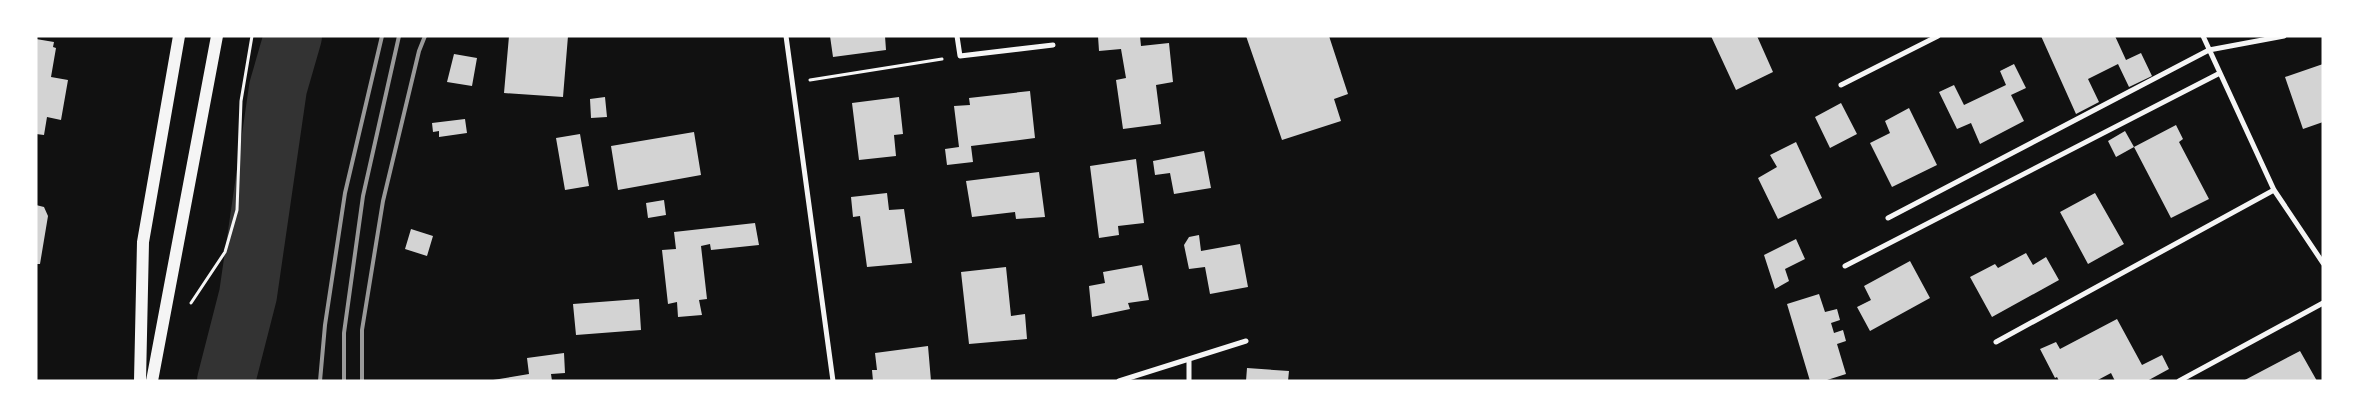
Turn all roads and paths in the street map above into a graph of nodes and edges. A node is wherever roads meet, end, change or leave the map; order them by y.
1 (179, 36) edge
2 (217, 36) edge
3 (252, 36) edge
4 (786, 36) edge
5 (957, 36) edge
6 (1938, 36) edge
7 (2203, 36) edge
8 (2284, 36) edge
9 (1053, 45) dead end
10 (2209, 50) junction
11 (960, 56) junction
12 (2220, 73) junction
13 (792, 83) junction
14 (1841, 85) dead end
15 (2274, 190) junction
16 (1888, 218) dead end
17 (2323, 263) edge
18 (1845, 266) dead end
19 (2323, 303) edge
20 (187, 308) dead end
21 (1246, 341) dead end
22 (1996, 342) dead end
23 (1190, 359) junction
24 (140, 381) edge
25 (152, 381) edge
26 (833, 381) edge
27 (1119, 381) edge
28 (1189, 381) edge
29 (2179, 381) edge

1 - 24 main road
2 - 25 main road
3 - 20 path
4 - 13 street
5 - 11 street
6 - 14 street
7 - 10 street
8 - 10 street
9 - 11 street
10 - 12 street
10 - 16 street
11 - 13 path
12 - 15 street
12 - 18 street
13 - 26 street
15 - 17 street
15 - 22 street
19 - 29 street
21 - 23 street
23 - 27 street
23 - 28 street

